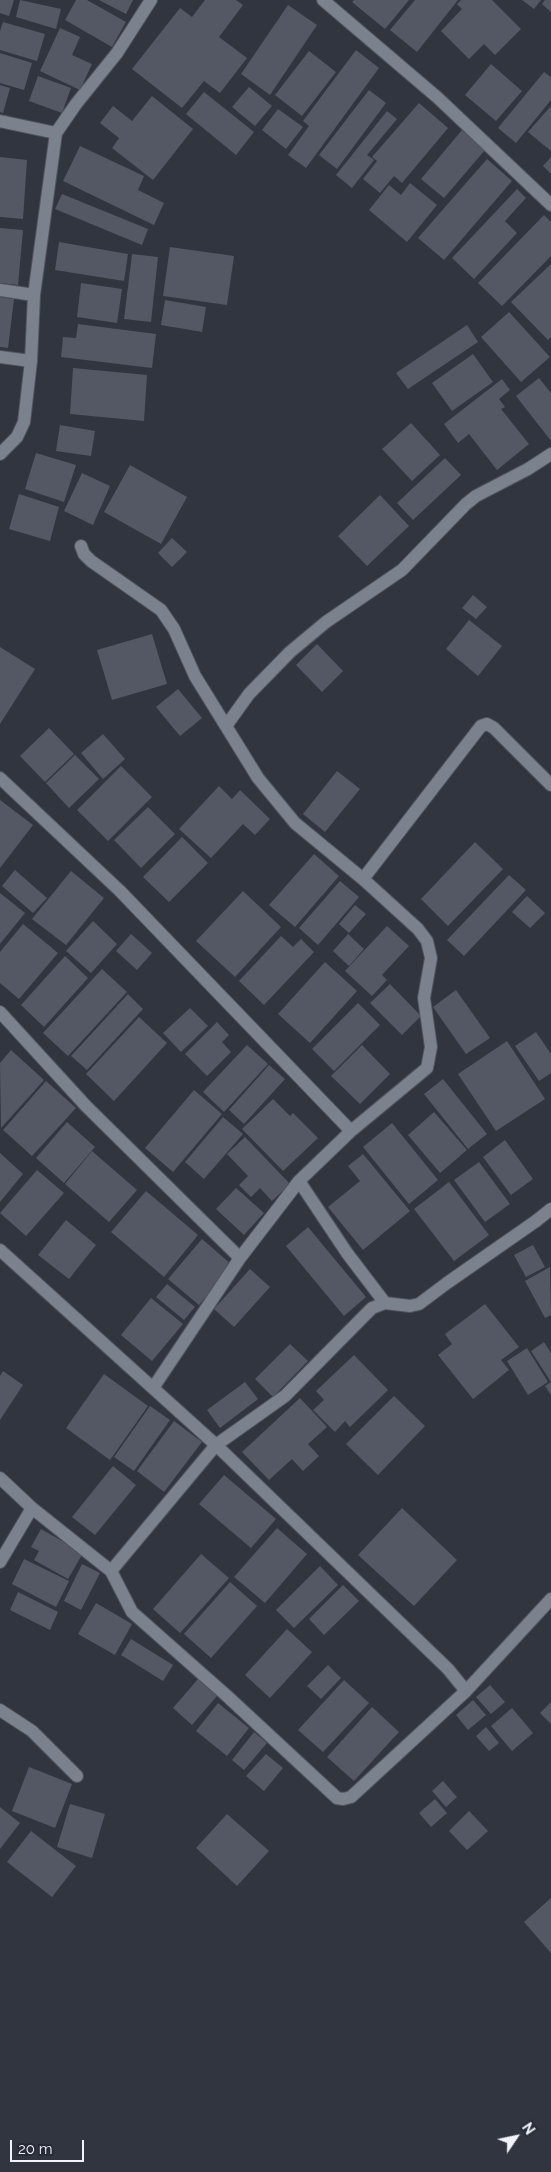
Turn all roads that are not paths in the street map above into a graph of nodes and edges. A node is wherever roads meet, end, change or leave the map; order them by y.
1 (151, 0) edge
2 (324, 0) edge
3 (0, 121) edge
4 (56, 134) junction
5 (551, 205) edge
6 (0, 290) edge
7 (34, 295) junction
8 (0, 357) edge
9 (31, 361) junction
10 (0, 454) edge
11 (551, 454) edge
12 (81, 546) dead end
13 (226, 726) junction
14 (0, 778) edge
15 (551, 785) edge
16 (363, 879) junction
17 (0, 1012) edge
18 (351, 1131) junction
19 (299, 1181) junction
20 (551, 1209) edge
21 (0, 1250) edge
22 (240, 1258) junction
23 (385, 1303) junction
24 (153, 1388) junction
25 (216, 1445) junction
26 (0, 1478) edge
27 (32, 1508) junction
28 (0, 1562) edge
29 (111, 1571) junction
30 (551, 1599) edge
31 (466, 1691) junction
32 (0, 1710) edge
33 (76, 1776) dead end

1 - 4 street
2 - 5 street
3 - 4 street
4 - 7 street
6 - 7 street
7 - 9 street
8 - 9 street
9 - 10 street
11 - 13 street
12 - 13 street
13 - 16 street
14 - 18 street
15 - 16 street
16 - 18 street
17 - 22 street
18 - 19 street
19 - 22 street
19 - 23 street
20 - 23 street
21 - 24 street
22 - 24 street
23 - 25 street
24 - 25 street
25 - 29 street
25 - 31 street
26 - 27 street
27 - 28 street
27 - 29 street
29 - 31 street
30 - 31 street
32 - 33 street

